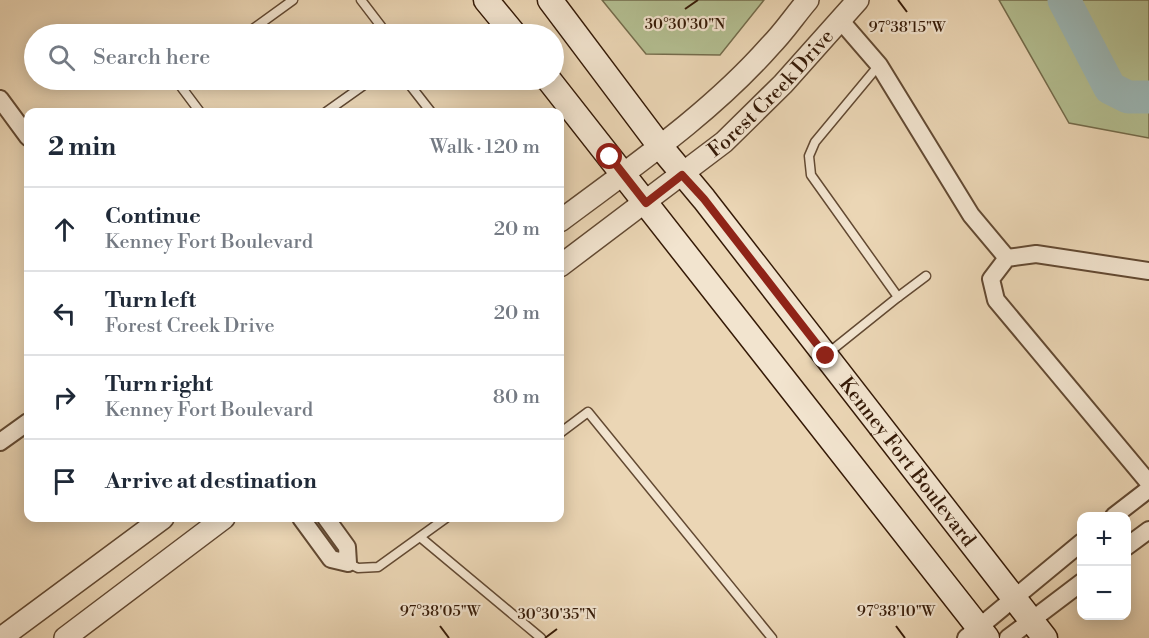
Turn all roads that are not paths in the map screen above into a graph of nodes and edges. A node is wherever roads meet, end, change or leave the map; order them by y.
1 (293, 0) edge
2 (361, 0) edge
3 (486, 0) edge
4 (550, 0) edge
5 (808, 0) edge
6 (858, 0) edge
7 (841, 21) junction
8 (260, 24) edge
9 (379, 24) edge
10 (505, 24) edge
11 (879, 65) junction
12 (184, 90) edge
13 (356, 90) edge
14 (414, 90) edge
15 (557, 90) edge
16 (0, 99) edge
17 (198, 108) edge
18 (332, 108) edge
19 (428, 108) edge
20 (24, 131) edge
21 (659, 146) junction
22 (623, 174) junction
23 (682, 175) junction
24 (646, 203) junction
25 (564, 218) edge
26 (1007, 258) junction
27 (564, 263) edge
28 (1149, 271) edge
29 (926, 276) dead end
30 (898, 297) junction
31 (826, 356) junction
32 (24, 425) edge
33 (564, 430) edge
34 (0, 442) edge
35 (1149, 483) edge
36 (1149, 489) edge
37 (1119, 512) edge
38 (158, 522) edge
39 (219, 522) edge
40 (304, 522) edge
41 (329, 522) edge
42 (441, 522) edge
43 (1149, 530) edge
44 (420, 537) junction
45 (1131, 543) edge
46 (1077, 546) edge
47 (348, 563) junction
48 (1077, 587) edge
49 (1014, 597) junction
50 (1038, 629) edge
51 (977, 634) edge
52 (1, 638) edge
53 (65, 638) edge
54 (541, 638) edge
55 (772, 638) edge
56 (1008, 638) edge

1 - 8 lane
2 - 9 lane
3 - 10 main road
4 - 21 main road, Kenney Fort Boulevard
5 - 21 street, Forest Creek Drive
6 - 7 street, Forest Creek Drive
7 - 11 street
7 - 23 street, Forest Creek Drive
11 - 26 street
11 - 30 lane
12 - 17 lane
13 - 18 lane
14 - 19 lane
15 - 22 main road
16 - 20 street
21 - 22 street, Forest Creek Drive
21 - 23 main road, Kenney Fort Boulevard
22 - 24 main road
22 - 25 street, Forest Creek Drive
23 - 24 street, Forest Creek Drive
23 - 31 main road, Kenney Fort Boulevard
24 - 27 street, Forest Creek Drive
24 - 51 main road
26 - 28 street
26 - 35 street
29 - 30 lane
30 - 31 lane
31 - 49 main road, Kenney Fort Boulevard
32 - 34 street
33 - 55 lane
36 - 37 street
38 - 52 street
39 - 53 street
40 - 47 street
41 - 47 street
42 - 44 lane
43 - 45 street
44 - 47 lane
44 - 54 lane
46 - 49 street
48 - 50 street
49 - 50 main road, Kenney Fort Boulevard
49 - 51 street
50 - 56 street

